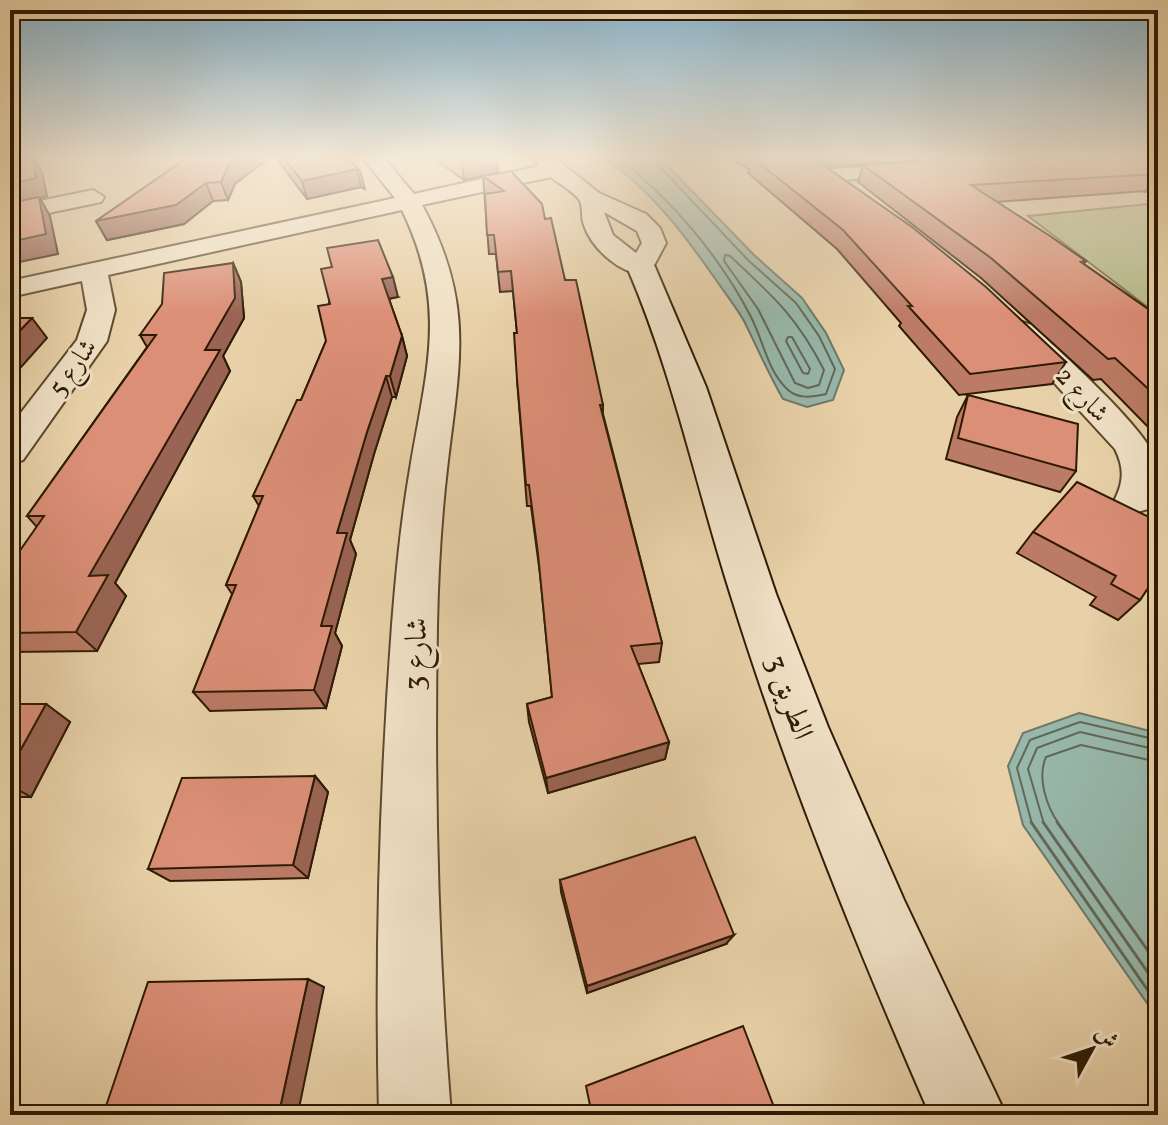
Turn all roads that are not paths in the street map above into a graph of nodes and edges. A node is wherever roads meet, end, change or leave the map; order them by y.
1 (371, 210) edge
2 (413, 210) edge
3 (590, 210) edge
4 (618, 210) edge
5 (646, 259) junction
6 (94, 271) junction
7 (10, 289) edge
8 (1001, 311) edge
9 (10, 452) edge
10 (1134, 499) dead end
11 (415, 1115) edge
12 (968, 1115) edge

1 - 6 street
2 - 11 street, شارع 3
3 - 5 street
4 - 5 street, 3 الطريق
5 - 12 street, 3 الطريق
6 - 7 street
6 - 9 street, شارع 5
8 - 10 street, شارع 2

